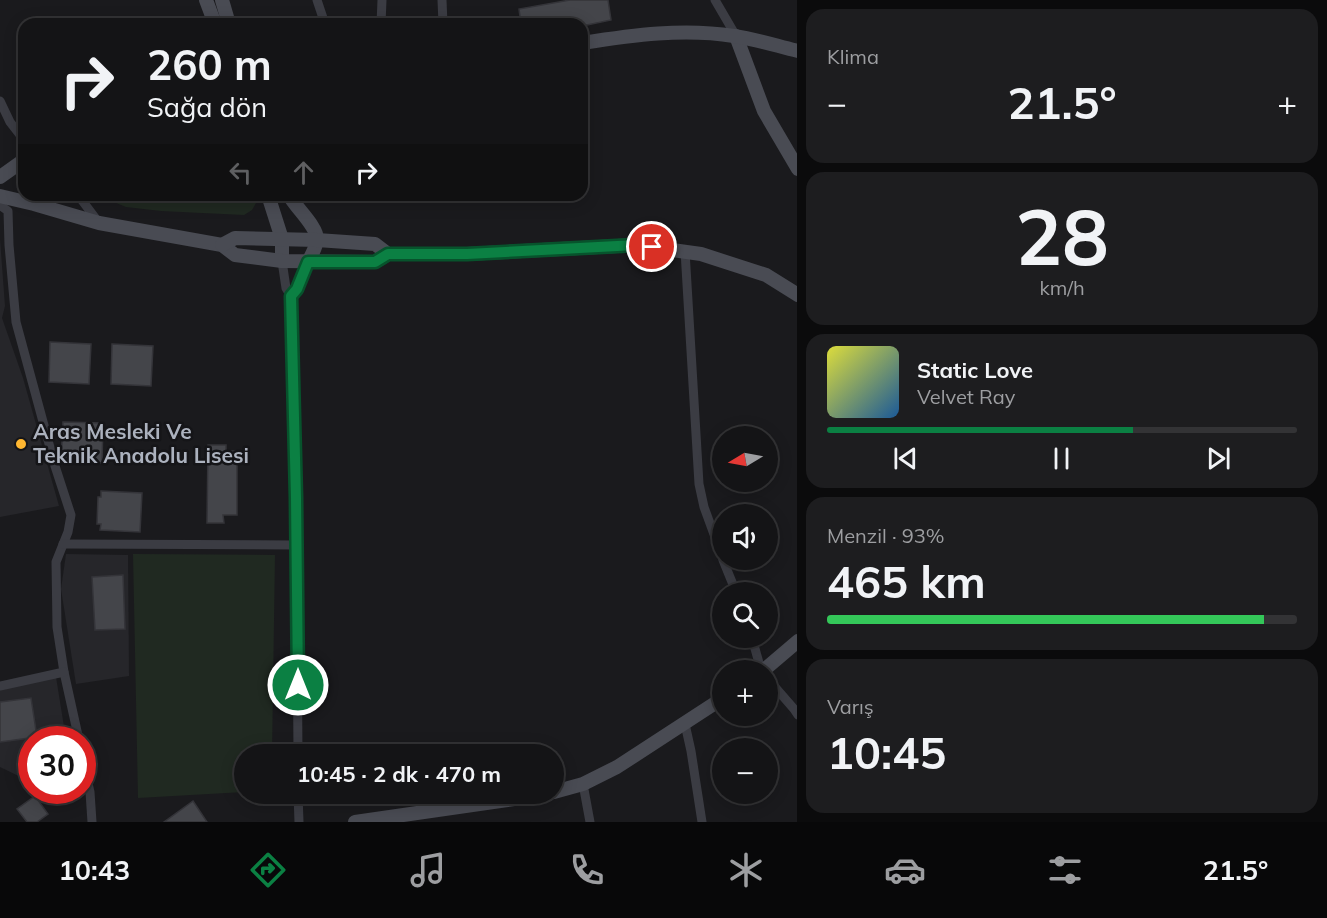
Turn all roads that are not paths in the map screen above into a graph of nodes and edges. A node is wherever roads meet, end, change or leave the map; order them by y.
1 (206, 0) edge
2 (222, 0) edge
3 (317, 0) edge
4 (382, 0) edge
5 (442, 0) edge
6 (715, 0) edge
7 (212, 18) edge
8 (227, 18) edge
9 (323, 18) edge
10 (381, 18) edge
11 (443, 18) edge
12 (736, 36) junction
13 (588, 42) edge
14 (797, 51) edge
15 (0, 101) edge
16 (18, 132) edge
17 (18, 164) edge
18 (797, 167) edge
19 (0, 177) edge
20 (0, 196) edge
21 (18, 200) edge
22 (21, 201) edge
23 (82, 201) edge
24 (270, 201) edge
25 (292, 201) edge
26 (0, 205) edge
27 (99, 224) junction
28 (282, 239) junction
29 (317, 240) junction
30 (222, 245) junction
31 (685, 251) junction
32 (388, 254) junction
33 (282, 261) junction
34 (308, 262) junction
35 (797, 294) edge
36 (291, 296) junction
37 (712, 529) edge
38 (63, 544) junction
39 (297, 545) junction
40 (797, 642) edge
41 (775, 660) edge
42 (64, 672) junction
43 (0, 686) edge
44 (778, 691) edge
45 (712, 706) edge
46 (797, 714) edge
47 (685, 724) junction
48 (76, 726) edge
49 (298, 744) edge
50 (583, 784) junction
51 (564, 789) edge
52 (91, 804) edge
53 (298, 804) edge
54 (492, 804) edge
55 (419, 817) edge
56 (92, 822) edge
57 (299, 822) edge
58 (355, 822) edge
59 (590, 822) edge
60 (702, 822) edge

1 - 7 street
2 - 8 street
3 - 9 street
4 - 10 street
5 - 11 street
6 - 12 street
12 - 13 street
12 - 14 street
12 - 18 street
15 - 16 street
17 - 19 street
20 - 21 street
22 - 27 street
23 - 27 street
24 - 28 street
25 - 29 street
26 - 38 street
27 - 30 street
28 - 29 street
28 - 30 street
28 - 33 street
29 - 32 street
29 - 34 street
30 - 33 street
31 - 32 street
31 - 35 street
31 - 37 street
32 - 34 street
33 - 34 street
33 - 36 street
34 - 36 street
36 - 39 street
38 - 39 street
38 - 42 street
39 - 49 street
40 - 41 street
42 - 43 street
42 - 48 street
44 - 46 street
45 - 47 street
47 - 50 street
47 - 60 street
50 - 51 street
50 - 59 street
52 - 56 street
53 - 57 street
54 - 55 street
55 - 58 street

